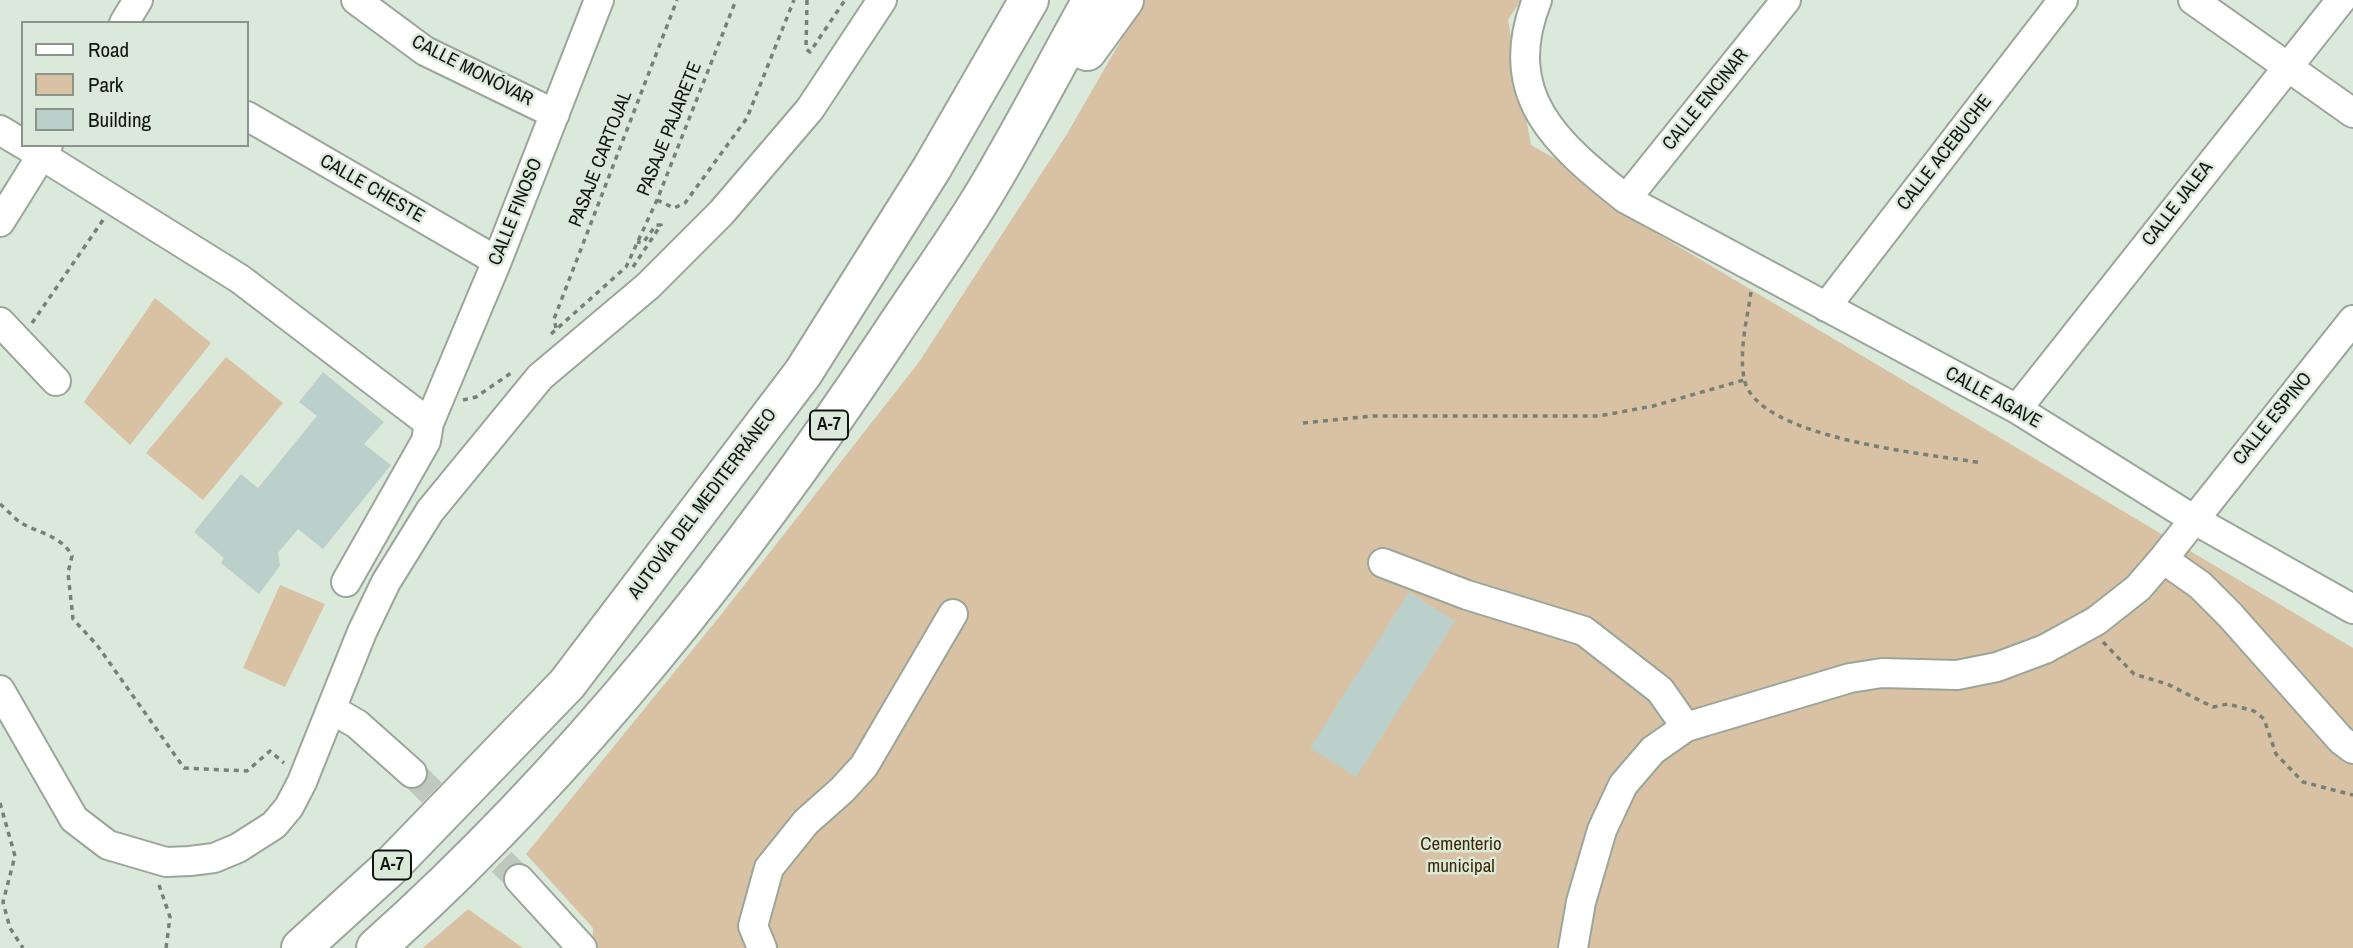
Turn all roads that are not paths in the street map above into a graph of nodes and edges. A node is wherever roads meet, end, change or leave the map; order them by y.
1 (138, 0) edge
2 (356, 0) edge
3 (599, 0) edge
4 (882, 0) edge
5 (1029, 0) edge
6 (1092, 0) edge
7 (1124, 0) edge
8 (1537, 0) edge
9 (1786, 0) edge
10 (2063, 0) edge
11 (2193, 0) edge
12 (2341, 0) edge
13 (125, 21) edge
14 (2287, 66) junction
15 (2353, 113) edge
16 (555, 114) junction
17 (248, 117) edge
18 (0, 130) edge
19 (21, 140) edge
20 (35, 147) edge
21 (989, 186) junction
22 (1626, 200) junction
23 (0, 222) edge
24 (498, 261) junction
25 (1826, 307) junction
26 (2353, 320) edge
27 (9, 332) edge
28 (56, 381) dead end
29 (2017, 409) junction
30 (432, 420) junction
31 (2193, 519) junction
32 (2163, 559) junction
33 (1383, 563) dead end
34 (345, 582) dead end
35 (2353, 609) edge
36 (953, 614) dead end
37 (0, 690) edge
38 (331, 709) junction
39 (1686, 727) junction
40 (2353, 748) edge
41 (412, 774) tunnel mouth
42 (519, 879) tunnel mouth
43 (579, 946) edge
44 (300, 948) edge
45 (376, 948) edge
46 (762, 948) edge
47 (1573, 948) edge

1 - 13 street
2 - 16 street, CALLE MONÓVAR
3 - 16 street, CALLE FINOSO
4 - 38 street
5 - 44 highway, AUTOVÍA DEL MEDITERRÁNEO / A-7
6 - 21 highway, A-7
7 - 21 highway
8 - 22 street, CALLE AGAVE
9 - 22 street, CALLE ENCINAR
10 - 25 street, CALLE ACEBUCHE
11 - 14 street
12 - 14 street, CALLE JALEA
14 - 15 street
14 - 29 street, CALLE JALEA
16 - 24 street, CALLE FINOSO
17 - 24 street, CALLE CHESTE
18 - 19 street
20 - 23 street
20 - 30 street
21 - 45 highway, A-7
22 - 25 street, CALLE AGAVE
24 - 30 street, CALLE FINOSO
25 - 29 street, CALLE AGAVE
26 - 31 street, CALLE ESPINO
27 - 28 street
29 - 31 street, CALLE AGAVE
30 - 34 street, CALLE FINOSO
31 - 32 street, CALLE ESPINO
31 - 35 street, CALLE AGAVE
32 - 39 street, CALLE ESPINO
32 - 40 street
33 - 39 street
36 - 46 street
37 - 38 street
38 - 41 street
39 - 47 street, CALLE ESPINO
42 - 43 street

